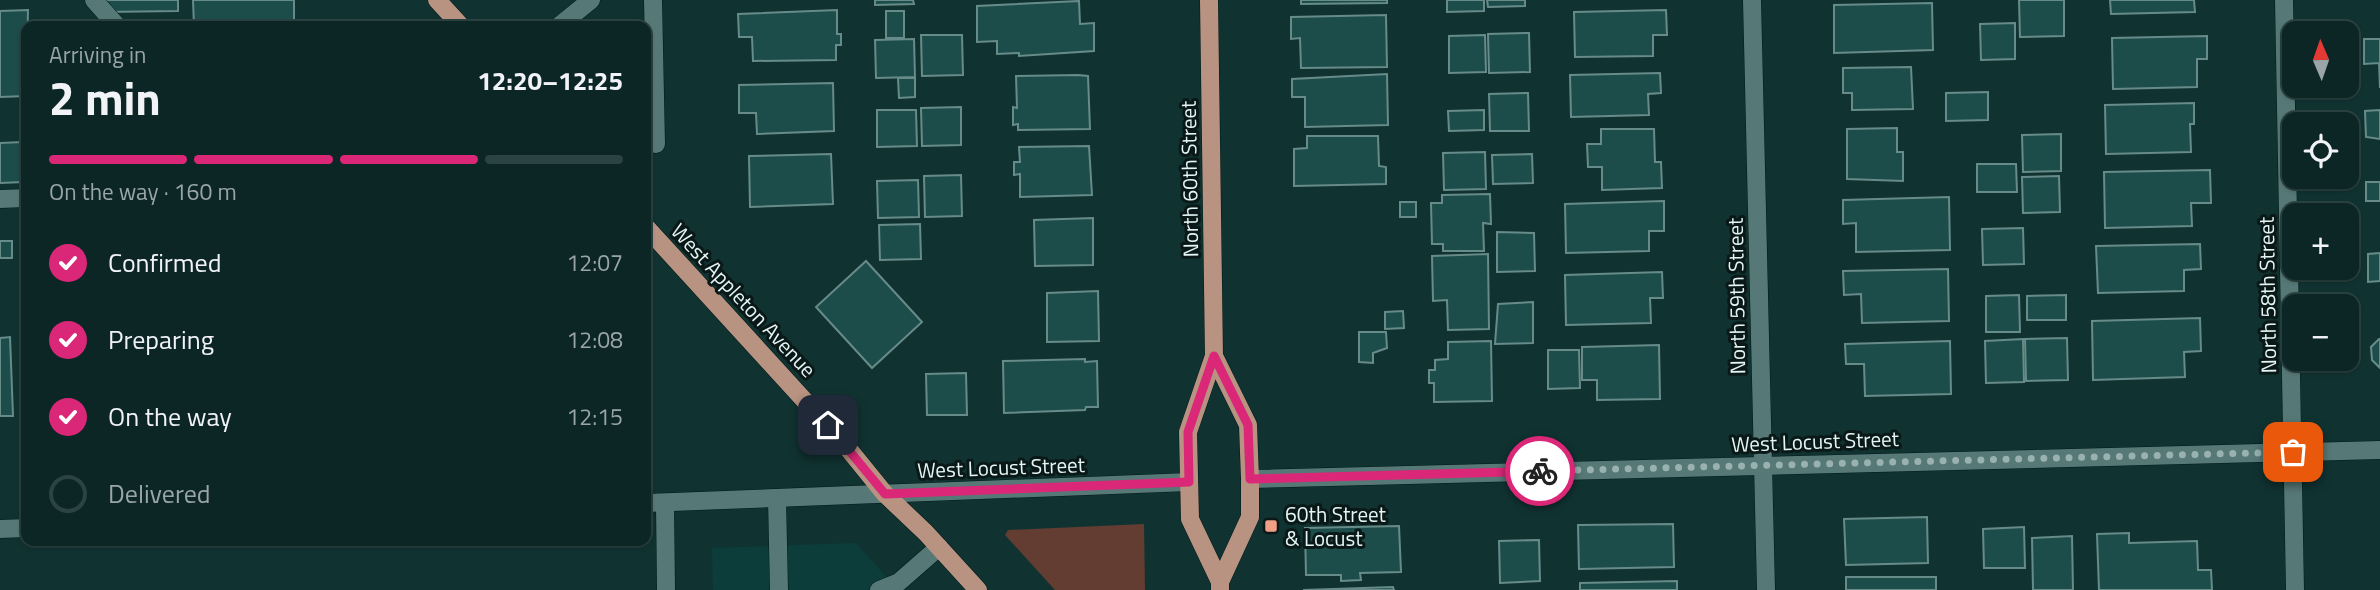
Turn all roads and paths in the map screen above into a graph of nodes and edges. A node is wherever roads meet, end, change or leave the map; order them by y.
1 (94, 0) edge
2 (437, 0) edge
3 (590, 0) edge
4 (653, 0) edge
5 (1209, 0) edge
6 (1752, 0) edge
7 (2284, 0) edge
8 (113, 21) edge
9 (456, 21) edge
10 (565, 21) edge
11 (656, 144) dead end
12 (21, 198) edge
13 (0, 199) edge
14 (651, 232) edge
15 (1214, 356) junction
16 (2380, 450) edge
17 (2293, 452) junction
18 (1764, 465) junction
19 (1250, 479) junction
20 (1189, 482) junction
21 (885, 494) junction
22 (777, 498) junction
23 (651, 503) edge
24 (665, 503) junction
25 (0, 528) edge
26 (21, 528) edge
27 (939, 547) junction
28 (1220, 586) edge
29 (666, 590) edge
30 (779, 590) edge
31 (879, 590) edge
32 (978, 590) edge
33 (1766, 590) edge
34 (2295, 590) edge

1 - 8 street
2 - 9 main road
3 - 10 street
4 - 11 street
5 - 15 main road, North 60th Street
6 - 18 street, North 59th Street
7 - 17 street, North 58th Street
12 - 13 street
14 - 21 main road, West Appleton Avenue
15 - 19 main road, North 60th Street
15 - 20 main road, North 60th Street
16 - 17 street, West Locust Street
17 - 18 street, West Locust Street
17 - 34 street, North 58th Street
18 - 19 street, West Locust Street
18 - 33 street, North 59th Street
19 - 28 main road, North 60th Street
20 - 21 street, West Locust Street
20 - 28 main road, North 60th Street
21 - 22 street, West Locust Street
21 - 27 main road, West Appleton Avenue
22 - 24 street, West Locust Street
22 - 30 street
23 - 24 street, West Locust Street
24 - 29 street
25 - 26 street
27 - 31 street
27 - 32 main road, West Appleton Avenue

